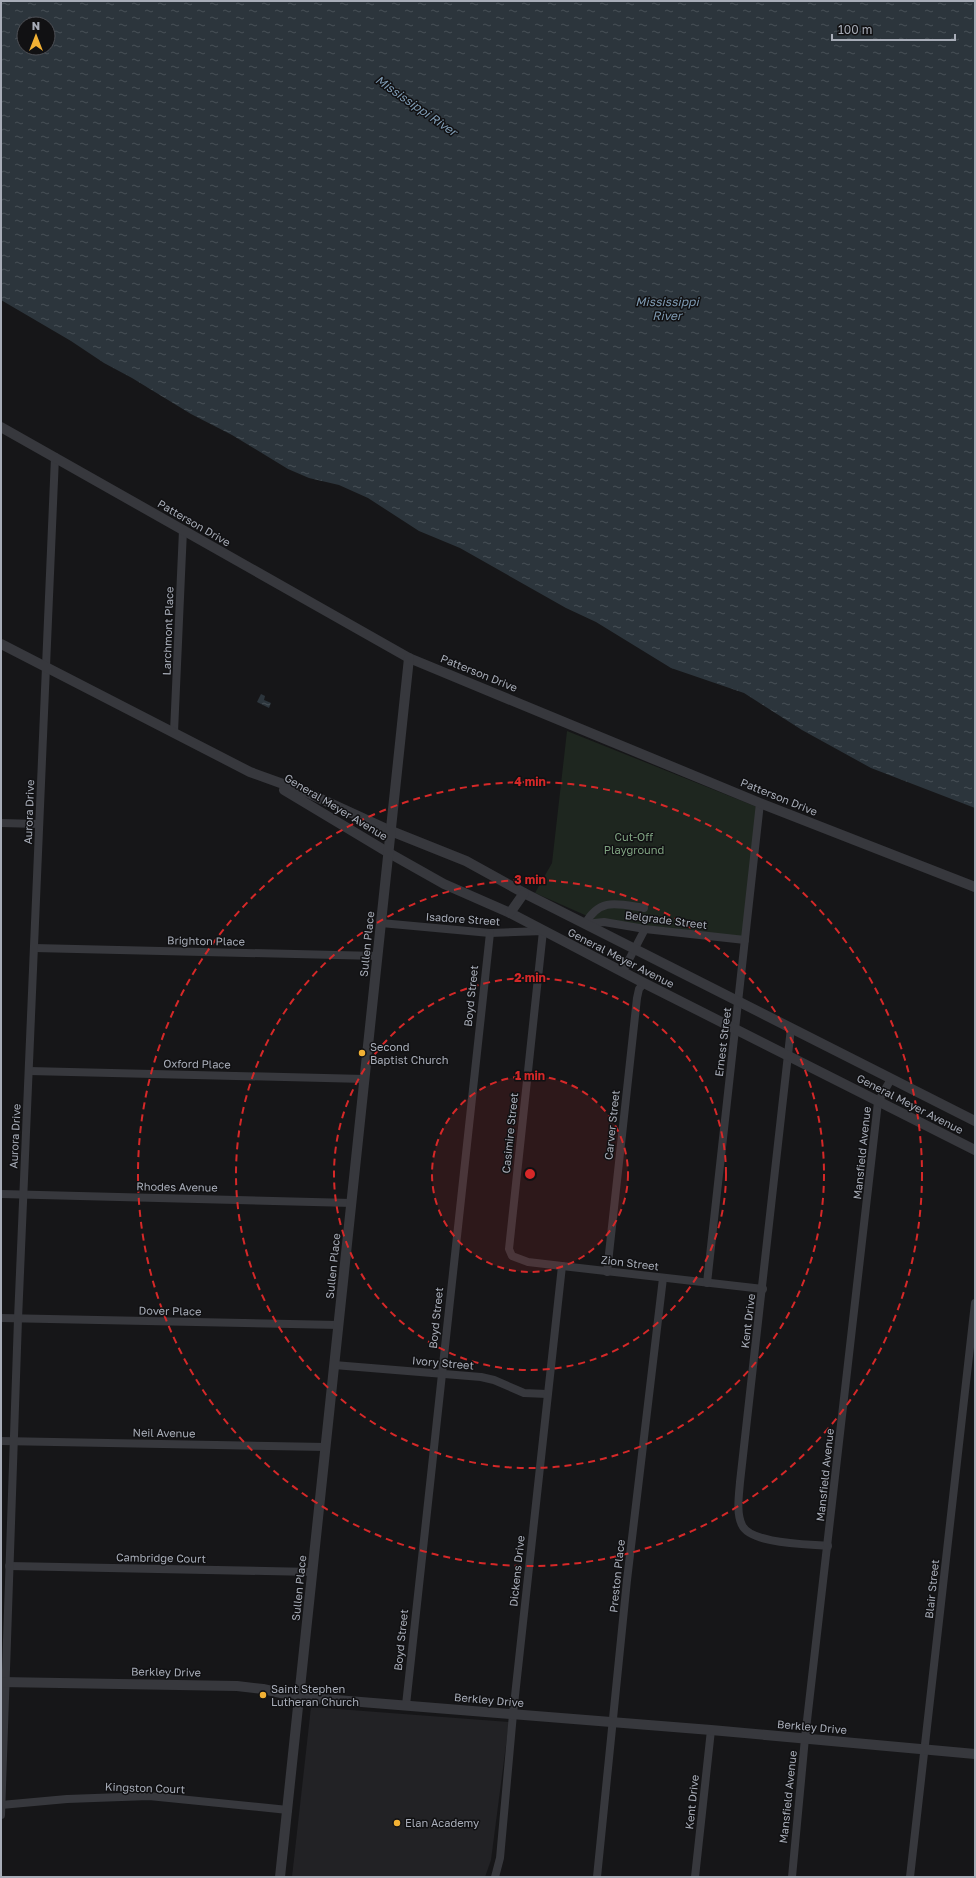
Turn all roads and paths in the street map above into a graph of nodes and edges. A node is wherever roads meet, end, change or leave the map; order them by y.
1 (1, 427) edge
2 (55, 457) junction
3 (183, 530) junction
4 (1, 644) edge
5 (409, 658) junction
6 (46, 666) junction
7 (174, 732) junction
8 (262, 777) junction
9 (760, 803) junction
10 (1, 823) edge
11 (39, 824) junction
12 (392, 831) junction
13 (388, 853) junction
14 (975, 887) edge
15 (524, 893) junction
16 (644, 908) dead end
17 (510, 913) junction
18 (381, 923) junction
19 (585, 924) junction
20 (645, 929) junction
21 (543, 931) junction
22 (490, 933) junction
23 (745, 940) junction
24 (34, 948) junction
25 (636, 949) junction
26 (378, 956) junction
27 (623, 971) junction
28 (644, 983) junction
29 (738, 1002) junction
30 (735, 1027) junction
31 (791, 1028) junction
32 (789, 1057) junction
33 (29, 1071) junction
34 (365, 1079) junction
35 (892, 1079) junction
36 (878, 1102) junction
37 (975, 1122) edge
38 (975, 1150) edge
39 (1, 1194) edge
40 (23, 1195) junction
41 (352, 1202) junction
42 (510, 1241) joint
43 (562, 1266) junction
44 (607, 1272) junction
45 (663, 1278) junction
46 (707, 1283) junction
47 (763, 1289) junction
48 (975, 1303) edge
49 (1, 1318) edge
50 (18, 1319) junction
51 (339, 1325) junction
52 (334, 1365) junction
53 (440, 1374) junction
54 (547, 1394) junction
55 (1, 1441) edge
56 (13, 1441) junction
57 (326, 1447) junction
58 (828, 1546) junction
59 (9, 1566) junction
60 (312, 1572) junction
61 (3, 1682) edge
62 (299, 1697) junction
63 (406, 1705) junction
64 (513, 1714) junction
65 (612, 1722) junction
66 (711, 1730) junction
67 (805, 1738) junction
68 (924, 1749) junction
69 (975, 1754) edge
70 (1, 1805) edge
71 (288, 1810) junction
72 (1, 1815) edge
73 (280, 1877) edge
74 (494, 1877) edge
75 (597, 1877) edge
76 (695, 1877) edge
77 (792, 1877) edge
78 (910, 1877) edge

1 - 2 street, Patterson Drive
2 - 3 street, Patterson Drive
2 - 6 street, Aurora Drive
3 - 5 street, Patterson Drive
3 - 7 street, Larchmont Place
4 - 6 street, General Meyer Avenue
5 - 9 street, Patterson Drive
5 - 12 street, Sullen Place
6 - 7 street, General Meyer Avenue
6 - 11 street, Aurora Drive
7 - 8 street, General Meyer Avenue
8 - 12 street, General Meyer Avenue
8 - 13 street, General Meyer Avenue
9 - 14 street, Patterson Drive
9 - 23 street, Ernest Street
10 - 11 street
11 - 24 street, Aurora Drive
12 - 13 street, Sullen Place
12 - 15 street, General Meyer Avenue
13 - 17 street, General Meyer Avenue
13 - 18 street, Sullen Place
15 - 17 street
15 - 19 street, General Meyer Avenue
16 - 19 street
17 - 21 street, General Meyer Avenue
18 - 22 street, Isadore Street
18 - 26 street, Sullen Place
19 - 20 street, Belgrade Street
19 - 25 street, General Meyer Avenue
20 - 23 street, Belgrade Street
20 - 25 street
21 - 22 street, Isadore Street
21 - 27 street, General Meyer Avenue
21 - 42 street, Casimire Street
22 - 53 street, Boyd Street
23 - 29 street, Ernest Street
24 - 26 street, Brighton Place
24 - 33 street, Aurora Drive
25 - 27 street
25 - 29 street, General Meyer Avenue
26 - 34 street, Sullen Place
27 - 28 street, General Meyer Avenue
28 - 30 street, General Meyer Avenue
28 - 44 street, Carver Street
29 - 30 street, Ernest Street
29 - 31 street, General Meyer Avenue
30 - 32 street, General Meyer Avenue
30 - 46 street, Ernest Street
31 - 32 street, Kent Drive
31 - 35 street, General Meyer Avenue
32 - 36 street, General Meyer Avenue
32 - 47 street, Kent Drive
33 - 34 street, Oxford Place
33 - 40 street, Aurora Drive
34 - 41 street, Sullen Place
35 - 36 street, Mansfield Avenue
35 - 37 street, General Meyer Avenue
36 - 38 street, General Meyer Avenue
36 - 58 street, Mansfield Avenue
39 - 40 street, Rhodes Avenue
40 - 41 street, Rhodes Avenue
40 - 50 street, Aurora Drive
41 - 51 street, Sullen Place
42 - 43 street, Zion Street
43 - 44 street, Zion Street
43 - 54 street, Dickens Drive
44 - 45 street, Zion Street
45 - 46 street, Zion Street
45 - 65 street, Preston Place
46 - 47 street, Zion Street
47 - 58 street, Kent Drive
48 - 68 street, Blair Street
49 - 50 street, Dover Place
50 - 51 street, Dover Place
50 - 56 street, Aurora Drive
51 - 52 street, Sullen Place
52 - 53 street, Ivory Street
52 - 57 street, Sullen Place
53 - 54 street, Ivory Street
53 - 63 street, Boyd Street
54 - 64 street, Dickens Drive
55 - 56 street, Neil Avenue
56 - 57 street, Neil Avenue
56 - 59 street, Aurora Drive
57 - 60 street, Sullen Place
58 - 67 street, Mansfield Avenue
59 - 60 street, Cambridge Court
59 - 61 street, Aurora Drive
60 - 62 street, Sullen Place
61 - 62 street, Berkley Drive
61 - 70 street, Aurora Drive
62 - 63 street, Berkley Drive
62 - 71 street, Sullen Place
63 - 64 street, Berkley Drive
64 - 65 street, Berkley Drive
64 - 74 street, Dickens Drive
65 - 66 street, Berkley Drive
65 - 75 street, Preston Place
66 - 67 street, Berkley Drive
66 - 76 street, Kent Drive
67 - 68 street, Berkley Drive
67 - 77 street, Mansfield Avenue
68 - 69 street, Berkley Drive
68 - 78 street, Blair Street
70 - 71 street, Kingston Court
70 - 72 street, Aurora Drive
71 - 73 street, Sullen Place

